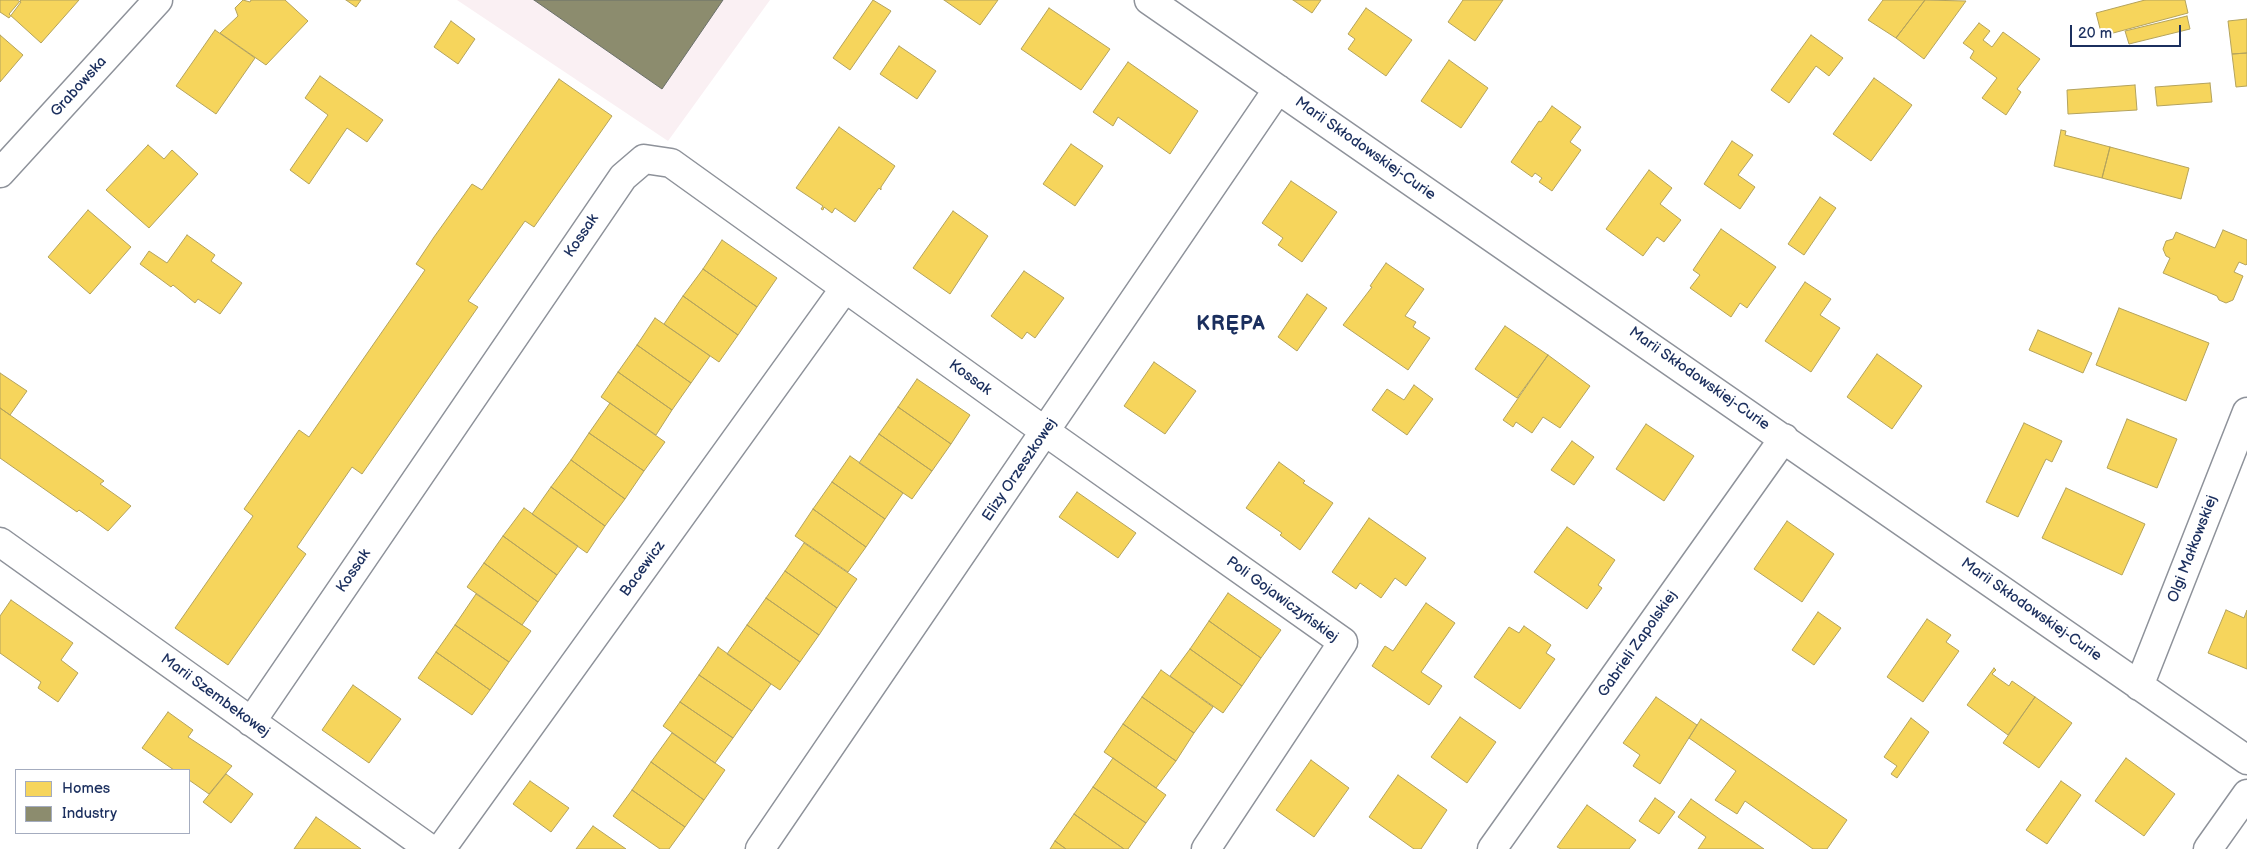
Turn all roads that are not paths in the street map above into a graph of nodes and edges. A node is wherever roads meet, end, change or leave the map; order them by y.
1 (158, 0) edge
2 (1149, 0) edge
3 (1278, 89) junction
4 (0, 174) edge
5 (845, 288) junction
6 (2247, 412) edge
7 (1046, 432) junction
8 (1784, 438) junction
9 (0, 542) edge
10 (2139, 686) junction
11 (251, 722) junction
12 (2247, 760) edge
13 (2247, 794) edge
14 (430, 849) edge
15 (440, 849) edge
16 (760, 849) edge
17 (1206, 849) edge
18 (1492, 849) edge
19 (2208, 849) edge

1 - 4 street, Grabowska
2 - 3 street, Marii Skłodowskiej-Curie
3 - 7 street, Elizy Orzeszkowej
3 - 8 street, Marii Skłodowskiej-Curie
5 - 7 street, Kossak
5 - 11 street, Kossak
5 - 15 street, Bacewicz
6 - 10 street, Olgi Małkowskiej
7 - 16 street, Elizy Orzeszkowej
7 - 17 street, Poli Gojawiczyńskiej
8 - 10 street, Marii Skłodowskiej-Curie
8 - 18 street, Gabrieli Zapolskiej
9 - 11 street, Marii Szembekowej
10 - 12 street, Marii Skłodowskiej-Curie
11 - 14 street, Marii Szembekowej
13 - 19 street

